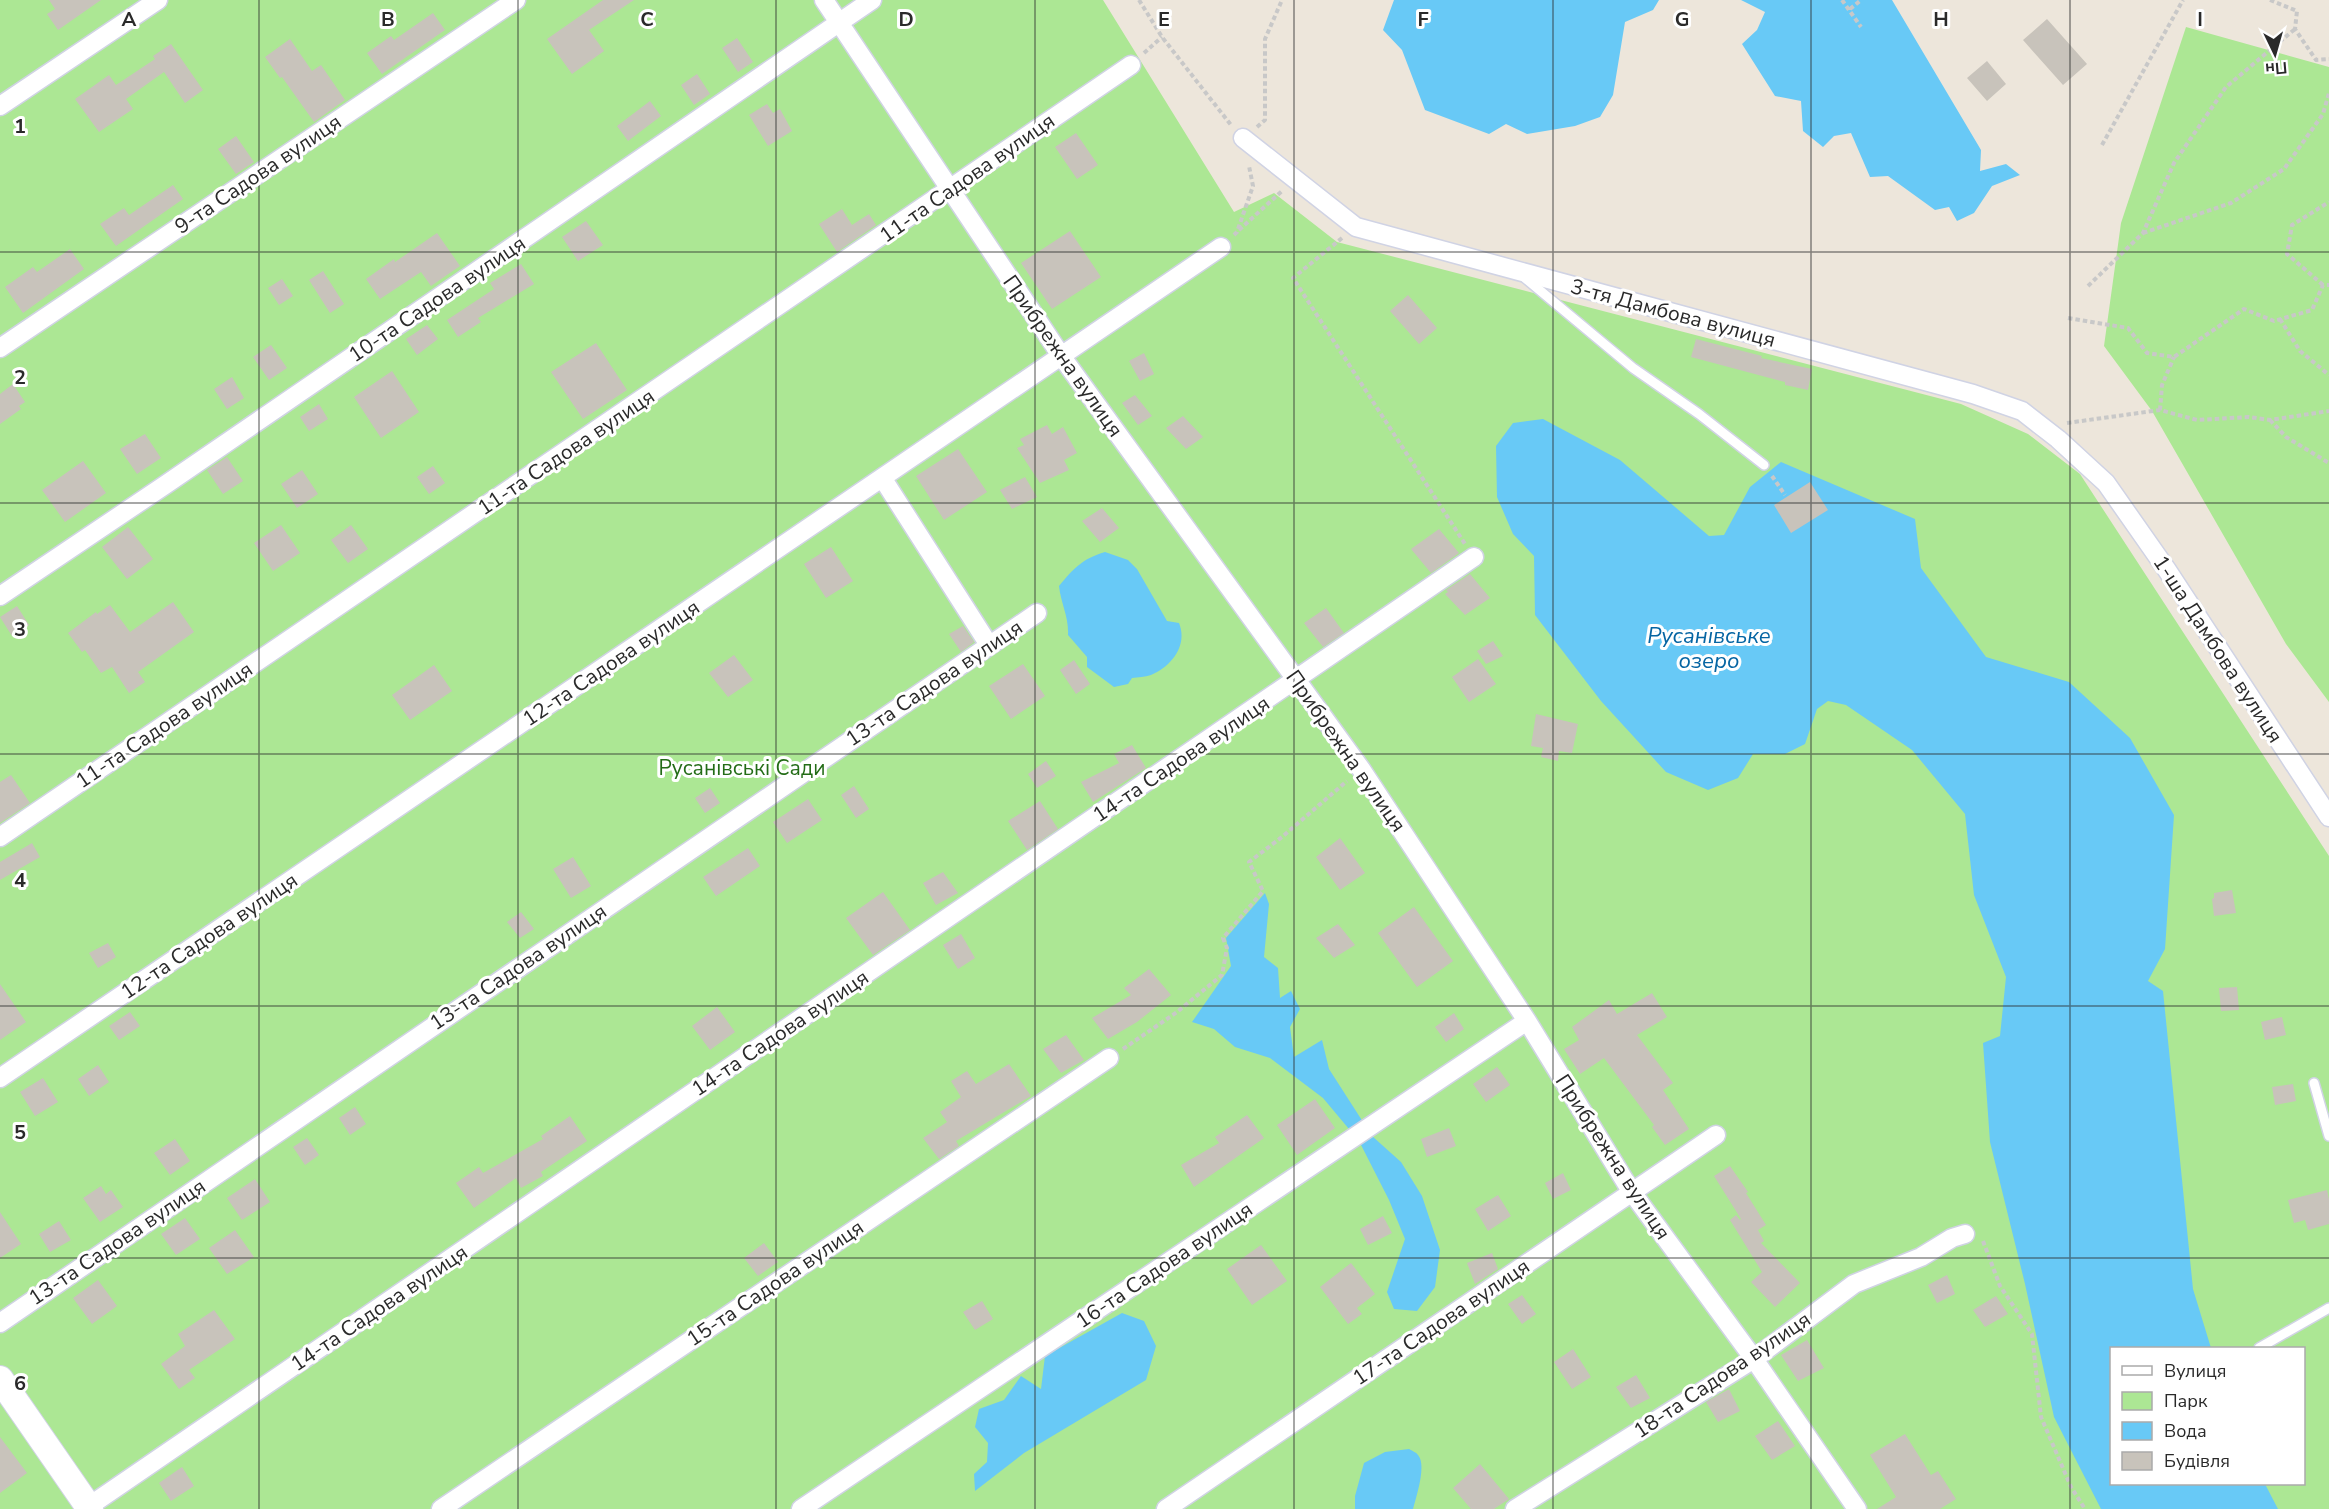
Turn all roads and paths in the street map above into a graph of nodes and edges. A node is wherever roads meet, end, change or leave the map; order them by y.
1 (158, 0) edge
2 (516, 0) edge
3 (824, 0) edge
4 (872, 0) edge
5 (1139, 0) edge
6 (1842, 0) edge
7 (1861, 0) edge
8 (2183, 0) edge
9 (2270, 0) edge
10 (1850, 9) junction
11 (840, 23) junction
12 (1861, 27) dead end
13 (2295, 29) junction
14 (2329, 60) edge
15 (1131, 65) dead end
16 (2329, 93) edge
17 (0, 106) edge
18 (1243, 138) joint
19 (2102, 145) dead end
20 (1294, 180) junction
21 (950, 191) junction
22 (2329, 202) edge
23 (1356, 227) junction
24 (1237, 232) dead end
25 (2143, 233) junction
26 (1221, 247) dead end
27 (1516, 271) junction
28 (2323, 285) junction
29 (2329, 285) edge
30 (2088, 286) dead end
31 (2068, 318) dead end
32 (2280, 319) junction
33 (0, 348) edge
34 (1062, 357) junction
35 (2174, 357) junction
36 (2329, 375) edge
37 (2160, 410) junction
38 (2329, 411) edge
39 (2270, 420) junction
40 (2042, 427) junction
41 (2329, 463) edge
42 (1764, 465) joint
43 (883, 479) junction
44 (2106, 483) joint
45 (1785, 495) dead end
46 (1474, 557) joint
47 (0, 596) edge
48 (1037, 613) dead end
49 (989, 645) junction
50 (1297, 679) junction
51 (1361, 769) junction
52 (2329, 817) edge
53 (0, 837) edge
54 (1527, 1021) junction
55 (1110, 1058) joint
56 (0, 1078) edge
57 (2314, 1083) dead end
58 (1716, 1135) dead end
59 (2329, 1136) edge
60 (1631, 1191) junction
61 (1965, 1234) joint
62 (2329, 1308) edge
63 (0, 1323) edge
64 (2261, 1347) edge
65 (1754, 1359) junction
66 (0, 1378) edge
67 (88, 1508) edge
68 (441, 1509) edge
69 (801, 1509) edge
70 (1166, 1509) edge
71 (1515, 1509) edge
72 (1857, 1509) edge
73 (2085, 1509) edge

1 - 17 street
2 - 33 street, 9-та Садова вулиця
3 - 11 street, Прибрежна вулиця
4 - 11 street, 10-та Садова вулиця
5 - 18 path
6 - 10 path
7 - 10 path
8 - 19 path
9 - 13 path
10 - 12 path
11 - 21 street, Прибрежна вулиця
11 - 47 street, 10-та Садова вулиця
13 - 14 path
13 - 25 path
15 - 21 street, 11-та Садова вулиця
16 - 25 path
18 - 20 street, 3-тя Дамбова вулиця
20 - 23 street, 3-тя Дамбова вулиця
20 - 24 path
21 - 34 street, Прибрежна вулиця
21 - 53 street, 11-та Садова вулиця
22 - 28 path
23 - 27 street, 3-тя Дамбова вулиця
23 - 46 path
25 - 30 path
26 - 34 street, 12-та Садова вулиця
27 - 40 street, 3-тя Дамбова вулиця
27 - 42 lane
28 - 29 path
28 - 32 path
31 - 35 path
32 - 35 path
32 - 36 path
34 - 43 street, 12-та Садова вулиця
34 - 50 street, Прибрежна вулиця
35 - 37 path
37 - 39 path
37 - 40 path
38 - 39 path
39 - 41 path
40 - 44 street, 3-тя Дамбова вулиця
42 - 45 path
43 - 49 street
43 - 56 street, 12-та Садова вулиця
44 - 52 street, 1-ша Дамбова вулиця
46 - 50 street, 14-та Садова вулиця
48 - 49 street, 13-та Садова вулиця
49 - 63 street, 13-та Садова вулиця
50 - 51 street, Прибрежна вулиця
50 - 67 street, 14-та Садова вулиця
51 - 54 street, Прибрежна вулиця
51 - 55 path
54 - 60 street, Прибрежна вулиця
54 - 69 street, 16-та Садова вулиця
55 - 68 street, 15-та Садова вулиця
57 - 59 lane
58 - 60 street, 17-та Садова вулиця
60 - 65 street, Прибрежна вулиця
60 - 70 street, 17-та Садова вулиця
61 - 65 street, 18-та Садова вулиця
61 - 73 path
62 - 64 lane
65 - 71 street, 18-та Садова вулиця
65 - 72 street, Прибрежна вулиця
66 - 67 main road

